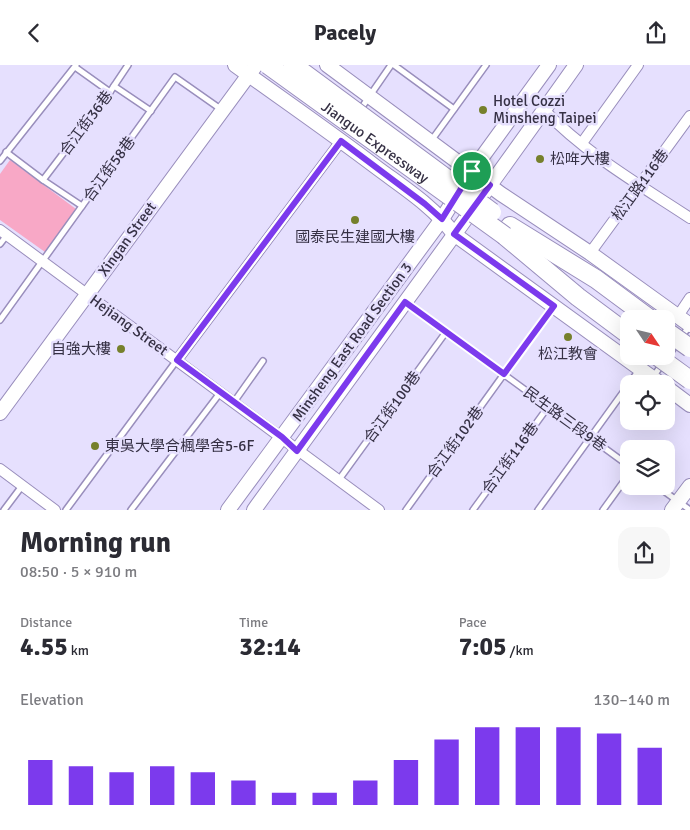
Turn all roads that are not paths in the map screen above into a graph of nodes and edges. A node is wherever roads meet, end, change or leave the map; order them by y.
1 (128, 65) edge
2 (235, 65) edge
3 (268, 65) edge
4 (293, 65) edge
5 (327, 65) edge
6 (392, 65) edge
7 (486, 65) edge
8 (549, 65) edge
9 (576, 65) edge
10 (638, 65) edge
11 (76, 66) edge
12 (252, 70) edge
13 (114, 86) junction
14 (110, 92) junction
15 (369, 96) junction
16 (454, 109) junction
17 (222, 110) junction
18 (544, 110) junction
19 (150, 111) junction
20 (690, 116) edge
21 (341, 141) junction
22 (431, 141) junction
23 (582, 143) junction
24 (6, 152) junction
25 (0, 161) edge
26 (472, 171) junction
27 (43, 180) junction
28 (490, 185) junction
29 (640, 185) junction
30 (82, 206) junction
31 (688, 213) edge
32 (442, 219) junction
33 (508, 231) junction
34 (3, 233) edge
35 (454, 234) junction
36 (0, 244) edge
37 (590, 253) junction
38 (42, 261) junction
39 (86, 294) junction
40 (690, 298) edge
41 (405, 302) junction
42 (554, 306) junction
43 (638, 310) edge
44 (620, 312) edge
45 (678, 316) junction
46 (620, 319) edge
47 (0, 320) edge
48 (690, 325) edge
49 (620, 328) edge
50 (446, 332) junction
51 (675, 337) edge
52 (690, 348) edge
53 (675, 351) edge
54 (177, 360) junction
55 (675, 360) edge
56 (263, 361) dead end
57 (690, 362) edge
58 (669, 365) edge
59 (640, 369) junction
60 (690, 371) edge
61 (504, 374) junction
62 (636, 375) edge
63 (648, 375) edge
64 (661, 375) edge
65 (690, 381) edge
66 (220, 393) junction
67 (675, 394) edge
68 (620, 396) edge
69 (234, 402) junction
70 (690, 405) edge
71 (548, 407) junction
72 (0, 413) edge
73 (282, 437) junction
74 (590, 437) junction
75 (297, 451) junction
76 (620, 459) edge
77 (0, 469) edge
78 (338, 481) junction
79 (22, 486) junction
80 (620, 486) edge
81 (690, 486) edge
82 (667, 495) edge
83 (680, 507) edge
84 (4, 510) edge
85 (55, 510) edge
86 (66, 510) edge
87 (131, 510) edge
88 (228, 510) edge
89 (254, 510) edge
90 (379, 510) edge
91 (406, 510) edge
92 (473, 510) edge
93 (538, 510) edge
94 (603, 510) edge

1 - 13 lane, 合江街36巷
2 - 12 street
3 - 33 highway, Jianguo Expressway, bridge
4 - 33 highway, Jianguo Expressway, bridge
5 - 15 street
6 - 15 lane
6 - 16 lane
7 - 16 lane
8 - 26 street, Minsheng East Road Section 3
9 - 18 street, Minsheng East Road Section 3
10 - 23 street
11 - 14 lane
11 - 24 lane
12 - 17 street, Xingan Street
12 - 21 street
13 - 14 lane, 合江街36巷
13 - 19 lane
14 - 27 lane, 合江街36巷
15 - 21 lane
15 - 22 street
16 - 22 lane
17 - 19 lane, 合江街58巷
17 - 39 street, Xingan Street
18 - 23 street
18 - 28 street, Minsheng East Road Section 3
19 - 30 lane, 合江街58巷
20 - 29 street, 松江路116巷
21 - 32 street
21 - 54 street
22 - 26 street
23 - 29 street
24 - 25 lane
24 - 27 lane
26 - 28 street
26 - 32 street, Minsheng East Road Section 3
27 - 30 lane
28 - 35 street, Minsheng East Road Section 3
28 - 37 street
29 - 31 street
29 - 37 street, 松江路116巷
30 - 38 lane, 合江街58巷
32 - 35 street
32 - 73 street, Minsheng East Road Section 3
33 - 43 highway
33 - 44 highway, Jianguo Expressway
33 - 46 highway, Jianguo Expressway
33 - 49 highway
34 - 36 lane
34 - 38 street, Hejiang Street
35 - 41 street, Minsheng East Road Section 3
35 - 42 street
37 - 45 street
38 - 39 street, Hejiang Street
38 - 47 lane, 合江街58巷
39 - 54 street, Hejiang Street
39 - 72 street, Xingan Street
40 - 45 street
41 - 50 lane, 民生路三段9巷
41 - 75 street, Minsheng East Road Section 3
42 - 59 street
42 - 61 lane, 合江街102巷
45 - 48 street
48 - 64 lane
50 - 61 lane, 民生路三段9巷
50 - 78 lane, 合江街100巷
51 - 52 highway, bridge
53 - 57 highway
54 - 66 street, Hejiang Street
54 - 86 lane
55 - 60 highway
56 - 69 lane
58 - 65 highway, bridge
59 - 62 lane
59 - 63 street
61 - 71 lane, 民生路三段9巷
61 - 91 lane, 合江街102巷
66 - 69 street, Hejiang Street
66 - 87 lane
67 - 70 street
68 - 74 lane
69 - 73 street, Hejiang Street
71 - 74 lane, 民生路三段9巷
71 - 92 lane, 合江街116巷
73 - 75 street, Hejiang Street
73 - 88 street, Minsheng East Road Section 3
74 - 76 lane, 民生路三段9巷
74 - 93 lane
75 - 78 street, Hejiang Street
75 - 89 street, Minsheng East Road Section 3
77 - 79 street
78 - 90 street, Hejiang Street
79 - 84 lane
79 - 85 street
80 - 94 lane
81 - 83 street
82 - 83 lane

